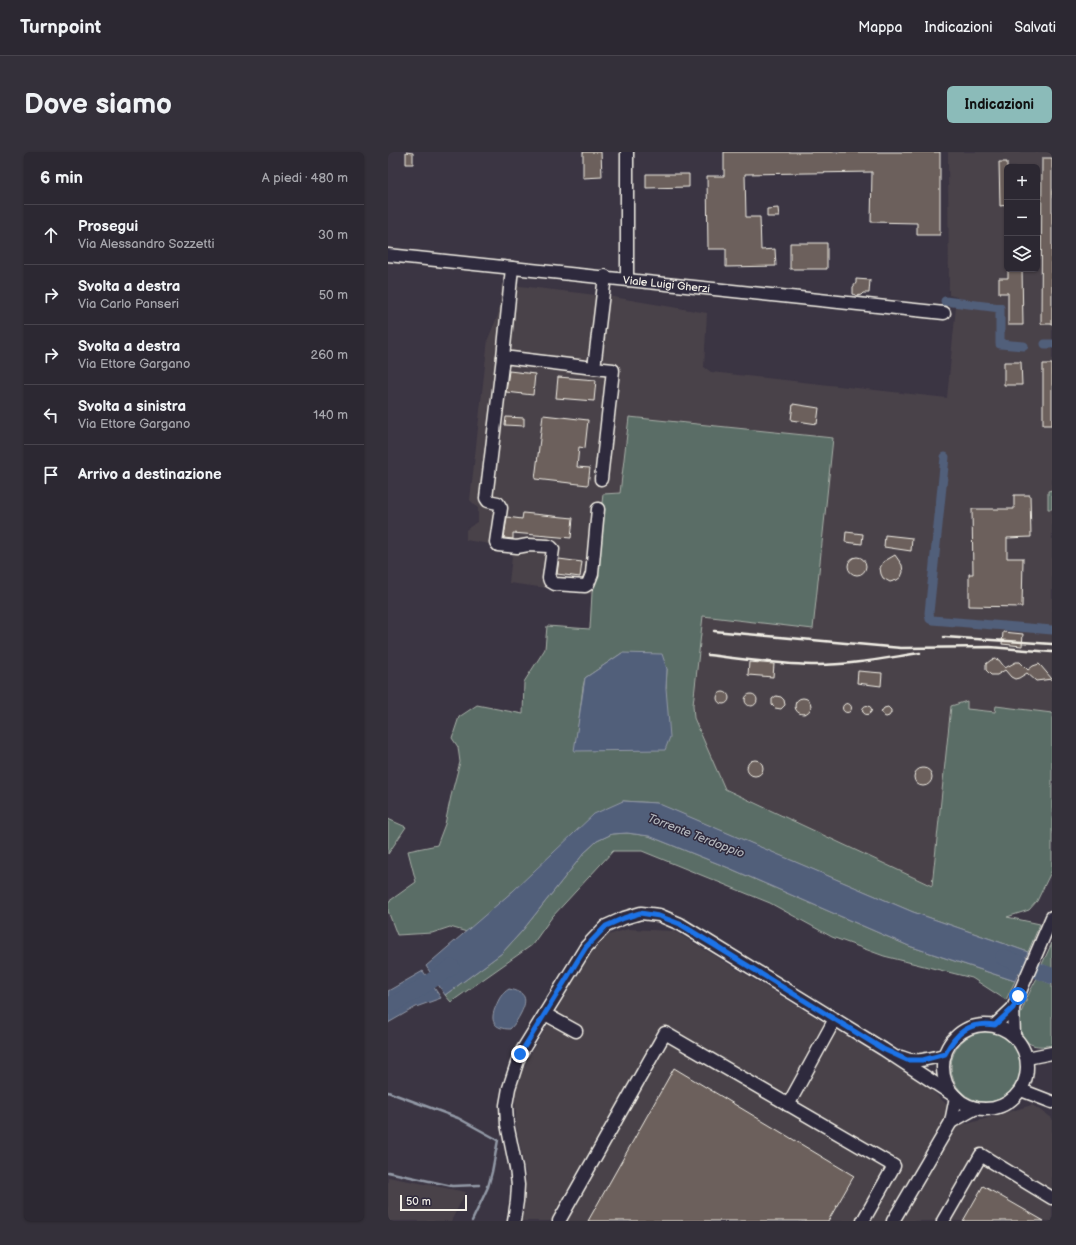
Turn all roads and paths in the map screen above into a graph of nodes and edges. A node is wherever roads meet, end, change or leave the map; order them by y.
1 (627, 152) edge
2 (388, 255) edge
3 (512, 268) junction
4 (605, 277) junction
5 (627, 280) junction
6 (944, 313) dead end
7 (503, 358) junction
8 (594, 368) junction
9 (601, 479) dead end
10 (598, 509) dead end
11 (1052, 917) edge
12 (1013, 1008) junction
13 (545, 1014) junction
14 (835, 1019) junction
15 (995, 1025) junction
16 (576, 1031) dead end
17 (1014, 1035) junction
18 (883, 1049) junction
19 (1052, 1053) edge
20 (945, 1054) junction
21 (1027, 1058) junction
22 (1021, 1090) junction
23 (956, 1097) junction
24 (1052, 1102) edge
25 (788, 1105) junction
26 (976, 1108) junction
27 (950, 1122) junction
28 (1052, 1198) edge
29 (514, 1221) edge
30 (559, 1221) edge
31 (863, 1221) edge
32 (894, 1221) edge
33 (942, 1221) edge

1 - 5 street
2 - 3 street, Viale Luigi Gherzi
3 - 4 street, Viale Luigi Gherzi
3 - 7 street
4 - 5 street, Viale Luigi Gherzi
4 - 8 street
5 - 6 street, Viale Luigi Gherzi
7 - 8 street
7 - 10 street
8 - 9 street
11 - 12 street
12 - 15 street
12 - 17 street
13 - 14 street
13 - 16 street
13 - 29 street
14 - 18 street
14 - 25 street
15 - 17 street
15 - 20 street
17 - 21 street
18 - 20 street
18 - 23 street
19 - 21 street
20 - 23 street
21 - 22 street
22 - 24 street
22 - 26 street
23 - 26 street
23 - 27 street
25 - 30 street
25 - 31 street
26 - 27 street
27 - 32 street
28 - 33 street

